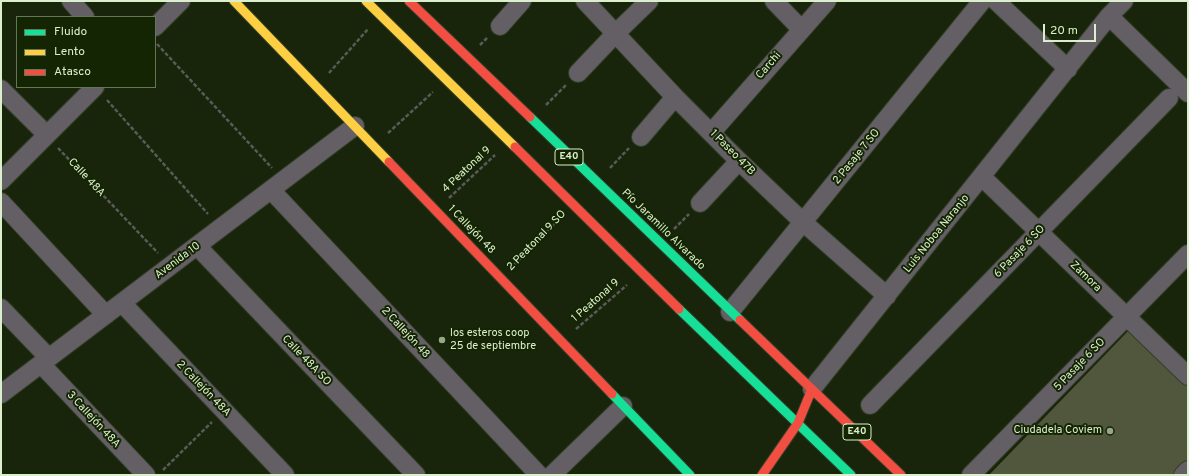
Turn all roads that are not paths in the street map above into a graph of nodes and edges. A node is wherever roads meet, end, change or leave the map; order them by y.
1 (71, 1) edge
2 (181, 1) edge
3 (234, 1) edge
4 (366, 1) edge
5 (409, 1) edge
6 (522, 1) edge
7 (585, 1) edge
8 (649, 1) edge
9 (774, 1) edge
10 (827, 1) edge
11 (982, 1) edge
12 (996, 1) edge
13 (1124, 1) edge
14 (84, 16) edge
15 (1109, 16) junction
16 (156, 26) edge
17 (500, 26) road end
18 (801, 29) junction
19 (615, 34) junction
20 (1068, 69) junction
21 (578, 73) road end
22 (1, 89) edge
23 (1182, 90) edge
24 (100, 93) edge
25 (675, 97) junction
26 (355, 126) junction
27 (711, 133) junction
28 (47, 135) junction
29 (641, 136) road end
30 (739, 161) junction
31 (982, 177) junction
32 (1, 181) edge
33 (277, 185) junction
34 (1, 202) edge
35 (700, 203) road end
36 (804, 223) junction
37 (1039, 232) junction
38 (197, 246) junction
39 (1188, 254) edge
40 (887, 296) junction
41 (122, 303) junction
42 (1, 308) edge
43 (730, 312) junction
44 (106, 315) junction
45 (1126, 317) junction
46 (45, 361) junction
47 (1188, 376) edge
48 (812, 389) junction
49 (1, 394) edge
50 (870, 405) dead end
51 (623, 406) junction
52 (798, 423) junction
53 (1188, 470) edge
54 (146, 475) edge
55 (285, 475) edge
56 (416, 475) edge
57 (540, 475) edge
58 (552, 475) edge
59 (690, 475) edge
60 (762, 475) edge
61 (851, 475) edge
62 (901, 475) edge
63 (971, 475) edge
64 (1183, 475) edge

1 - 14 street
2 - 16 street
3 - 26 main road, 1 Callejón 48
4 - 52 main road, E40
5 - 43 main road, Pío Jaramillo Alvarado / E40
6 - 17 street
7 - 19 street, 1 Paseo 47B
8 - 19 street
9 - 18 street
10 - 18 street, Carchi
11 - 36 street, 2 Pasaje 7 SO
12 - 20 street
13 - 15 street, Luis Noboa Naranjo
15 - 20 street, Luis Noboa Naranjo
15 - 23 street
18 - 27 street, Carchi
19 - 21 street
19 - 25 street, 1 Paseo 47B
20 - 31 street, Luis Noboa Naranjo
22 - 28 street
23 - 37 street, 6 Pasaje 6 SO
24 - 28 street
25 - 27 street, 1 Paseo 47B
25 - 29 street
26 - 33 street, Avenida 10
26 - 51 main road, 1 Callejón 48
27 - 30 street, 1 Paseo 47B
28 - 32 street
30 - 35 street
30 - 36 street, 1 Paseo 47B
31 - 37 street, Zamora
31 - 40 street, Luis Noboa Naranjo
33 - 38 street, Avenida 10
33 - 57 street, 2 Callejón 48
34 - 44 street
36 - 40 street, 1 Paseo 47B
36 - 43 street, 2 Pasaje 7 SO
37 - 45 street, Zamora
37 - 50 street, 6 Pasaje 6 SO
38 - 41 street, Avenida 10
38 - 56 street, Calle 48A SO
39 - 45 street, 5 Pasaje 6 SO
40 - 48 street, Luis Noboa Naranjo
41 - 44 street, Avenida 10
41 - 55 street, 2 Callejón 48A
42 - 46 street, 3 Callejón 48A
43 - 48 main road, Pío Jaramillo Alvarado / E40
44 - 46 street, Avenida 10
45 - 47 street, Zamora
45 - 63 street, 5 Pasaje 6 SO
46 - 49 street, Avenida 10
46 - 54 street, 3 Callejón 48A
48 - 52 main road, Luis Noboa Naranjo
48 - 62 main road, Pío Jaramillo Alvarado / E40
51 - 58 street
51 - 59 main road, 1 Callejón 48
52 - 60 main road, Luis Noboa Naranjo
52 - 61 main road, E40
53 - 64 street

